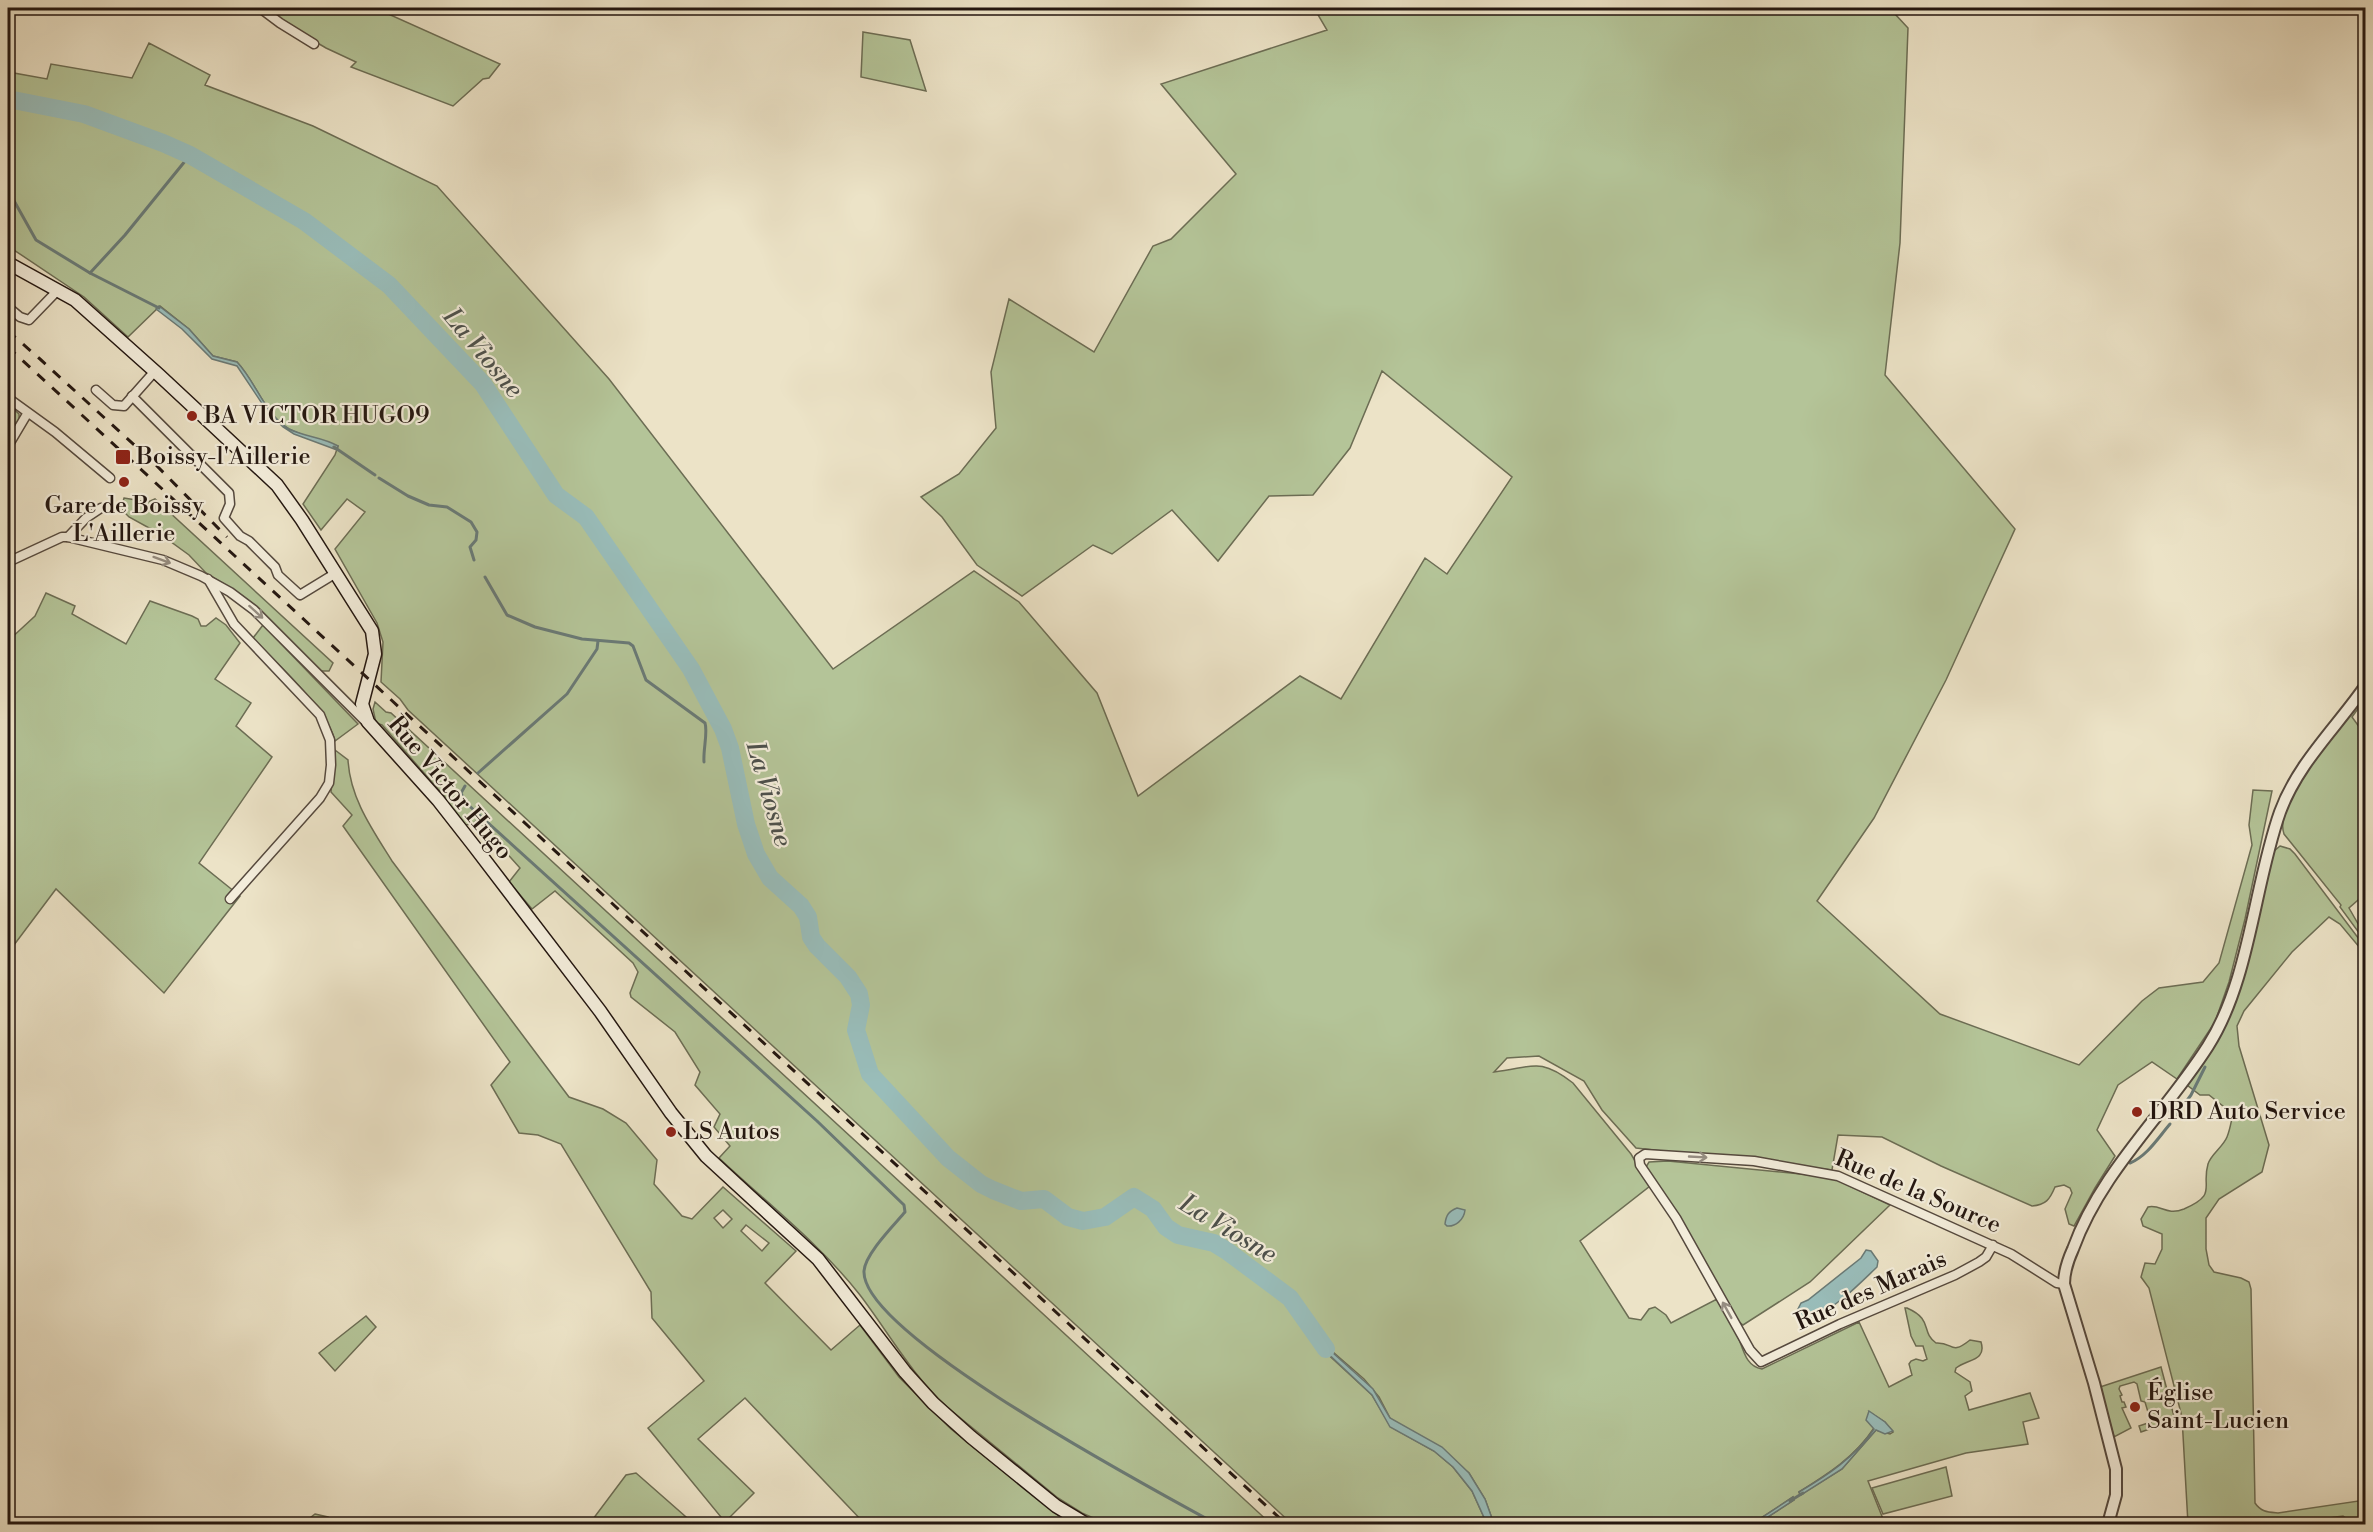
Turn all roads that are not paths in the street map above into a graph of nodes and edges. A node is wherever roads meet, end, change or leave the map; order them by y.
1 (260, 8) edge
2 (314, 44) dead end
3 (8, 263) edge
4 (58, 290) junction
5 (8, 307) edge
6 (155, 371) junction
7 (96, 390) dead end
8 (132, 396) junction
9 (8, 398) edge
10 (27, 414) junction
11 (8, 446) edge
12 (110, 478) dead end
13 (101, 508) dead end
14 (68, 537) junction
15 (8, 562) edge
16 (336, 573) junction
17 (208, 579) junction
18 (2366, 685) edge
19 (365, 693) junction
20 (340, 696) junction
21 (370, 726) junction
22 (230, 899) dead end
23 (1993, 1245) junction
24 (2064, 1284) junction
25 (1757, 1360) joint
26 (1086, 1524) edge
27 (2108, 1524) edge

1 - 2 street
3 - 4 main road, Rue Victor Hugo
4 - 5 street
4 - 6 main road, Rue Victor Hugo
6 - 8 street
6 - 16 main road, Rue Victor Hugo
7 - 8 street
8 - 16 street
9 - 10 street
10 - 11 street
10 - 12 street
13 - 14 street
14 - 15 street
14 -> 17 street
16 - 19 main road, Rue Victor Hugo
17 -> 20 street
17 - 22 street
18 - 24 street
19 - 20 street
19 - 21 main road, Rue Victor Hugo
20 - 21 street
21 - 26 main road, Rue Victor Hugo
23 - 24 street, Rue de la Source
23 - 25 street, Rue des Marais
25 -> 23 street, Rue de la Source
24 - 27 street

